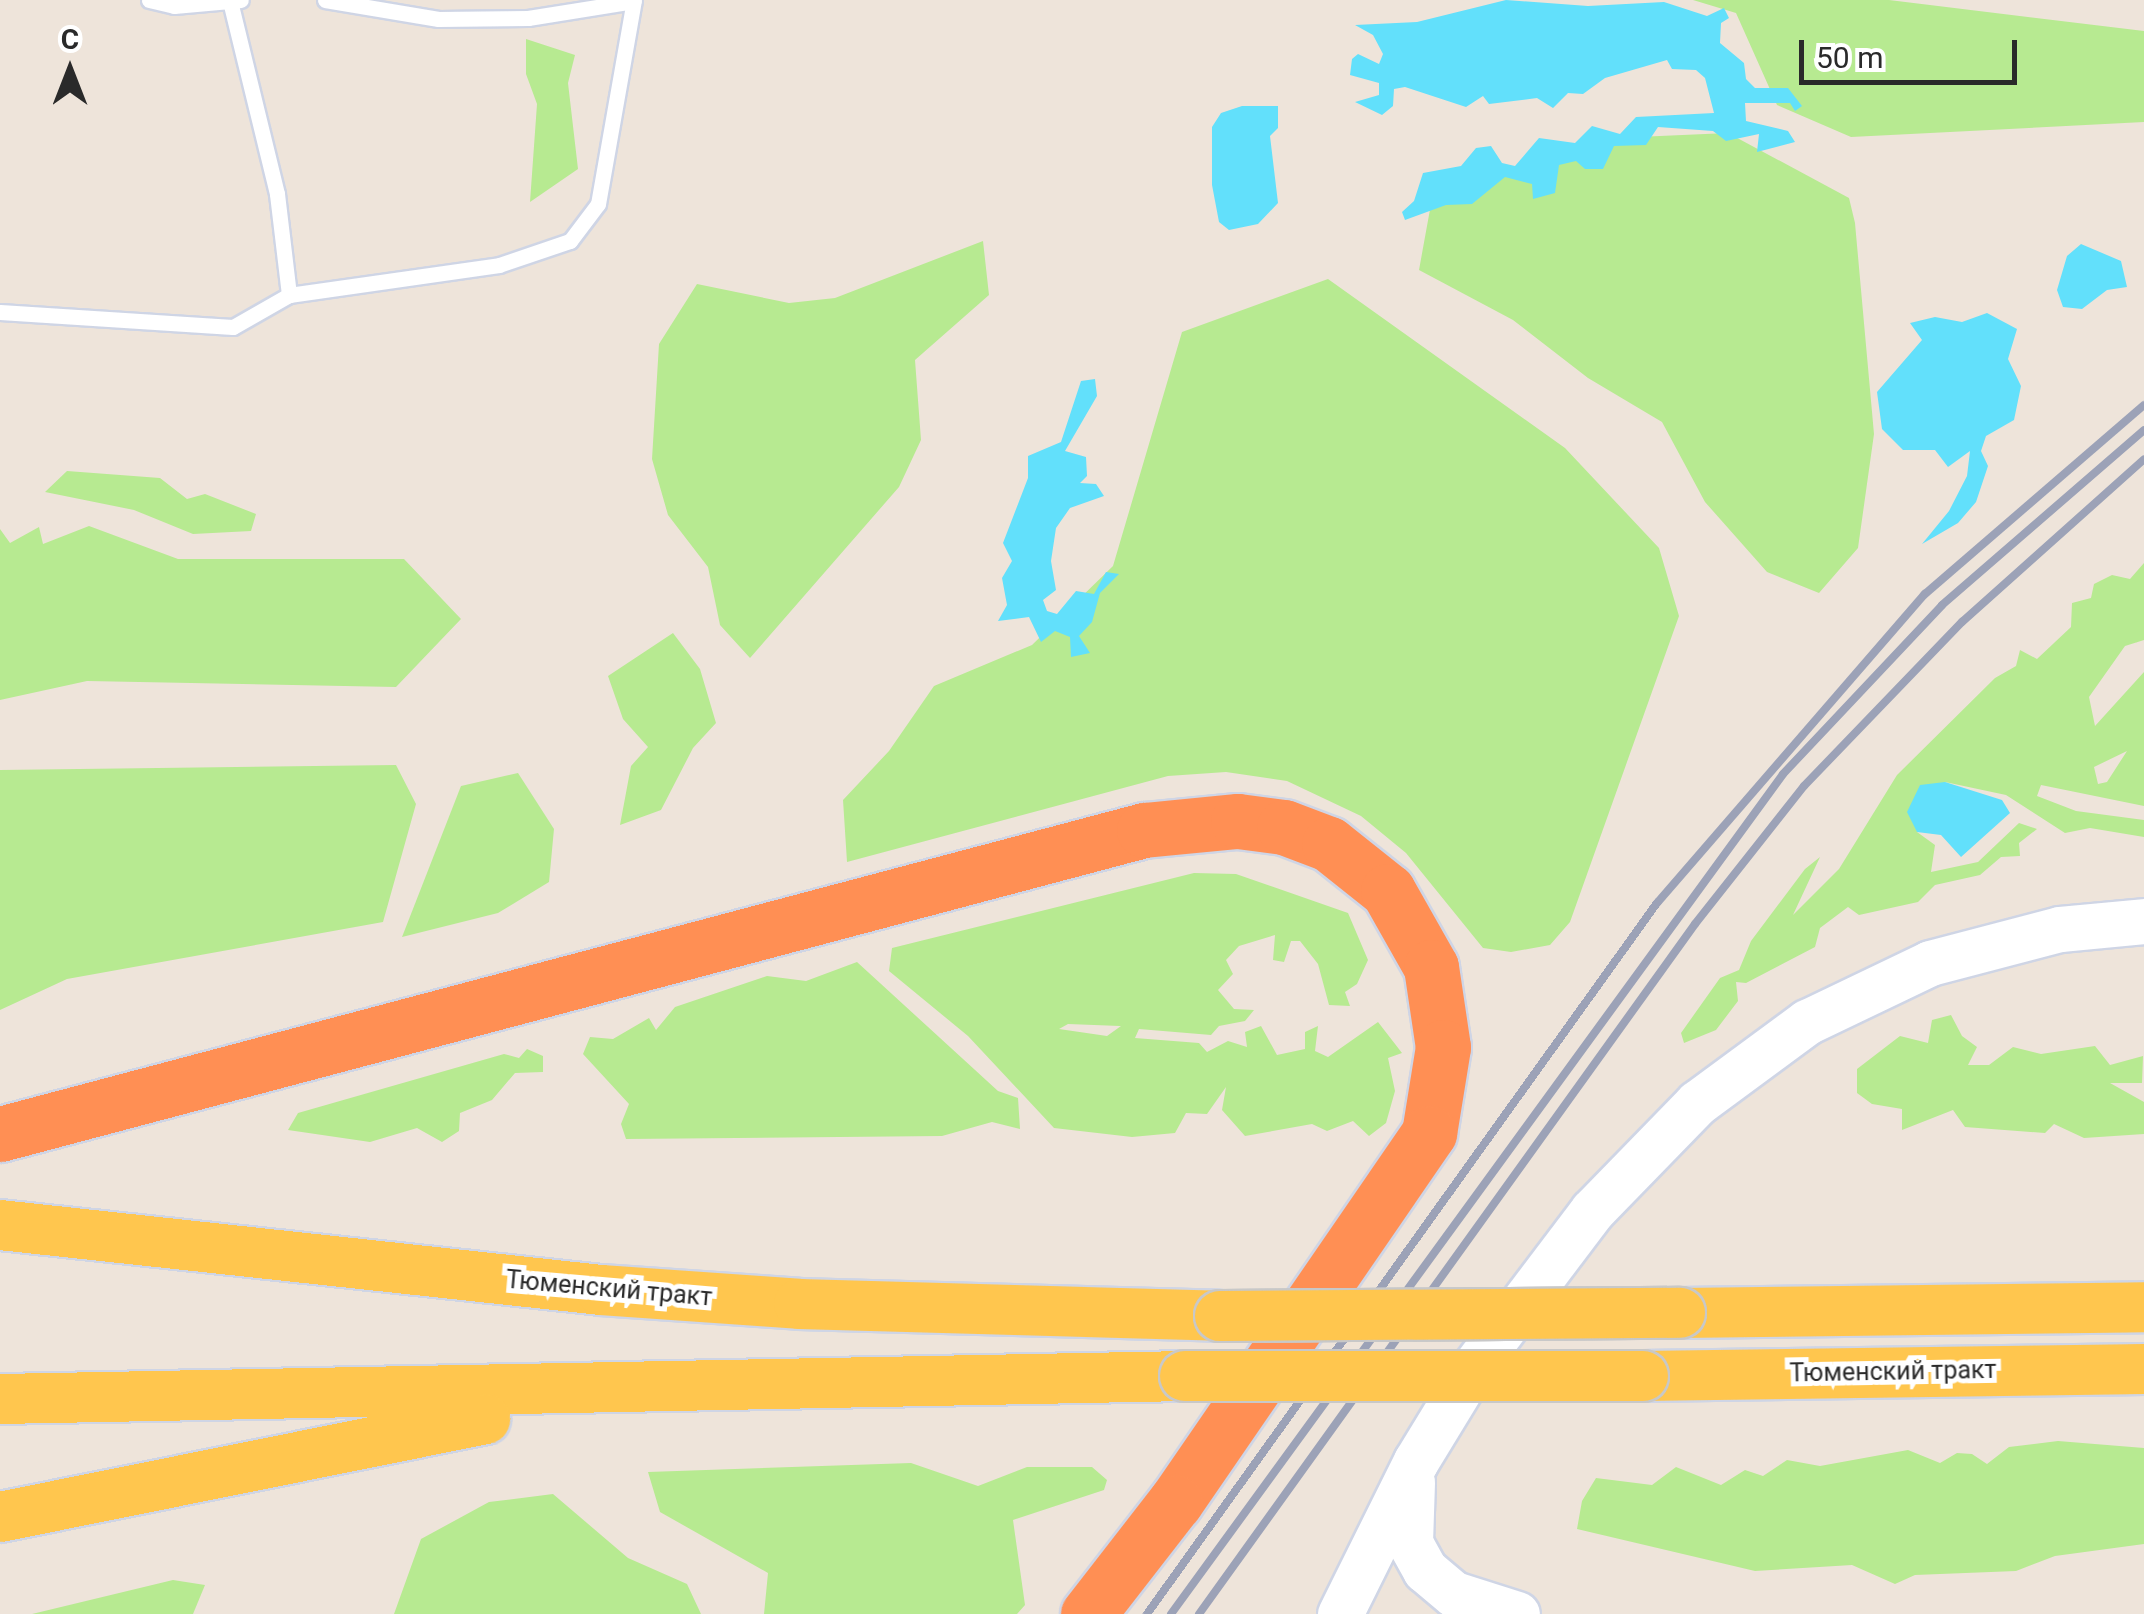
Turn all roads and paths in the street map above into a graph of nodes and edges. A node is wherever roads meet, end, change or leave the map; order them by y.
1 (148, 0) edge
2 (241, 0) edge
3 (325, 0) edge
4 (634, 0) edge
5 (230, 1) edge
6 (288, 295) junction
7 (0, 312) edge
8 (2144, 921) edge
9 (0, 1134) edge
10 (0, 1225) edge
11 (0, 1242) edge
12 (221, 1251) junction
13 (2144, 1307) edge
14 (2144, 1369) edge
15 (688, 1390) junction
16 (0, 1399) edge
17 (1416, 1461) junction
18 (0, 1517) edge
19 (1088, 1614) edge
20 (1340, 1614) edge
21 (1517, 1614) edge

1 - 5 lane
2 - 5 lane
3 - 4 lane
4 - 6 lane
5 - 6 lane
6 - 7 lane
8 - 17 main road
9 - 19 highway
10 - 12 main road, Тюменский тракт
11 - 12 main road
12 - 13 main road, Тюменский тракт, bridge
14 - 15 main road, Тюменский тракт, bridge
15 - 16 main road
15 - 18 main road
17 - 20 main road
17 - 21 main road

